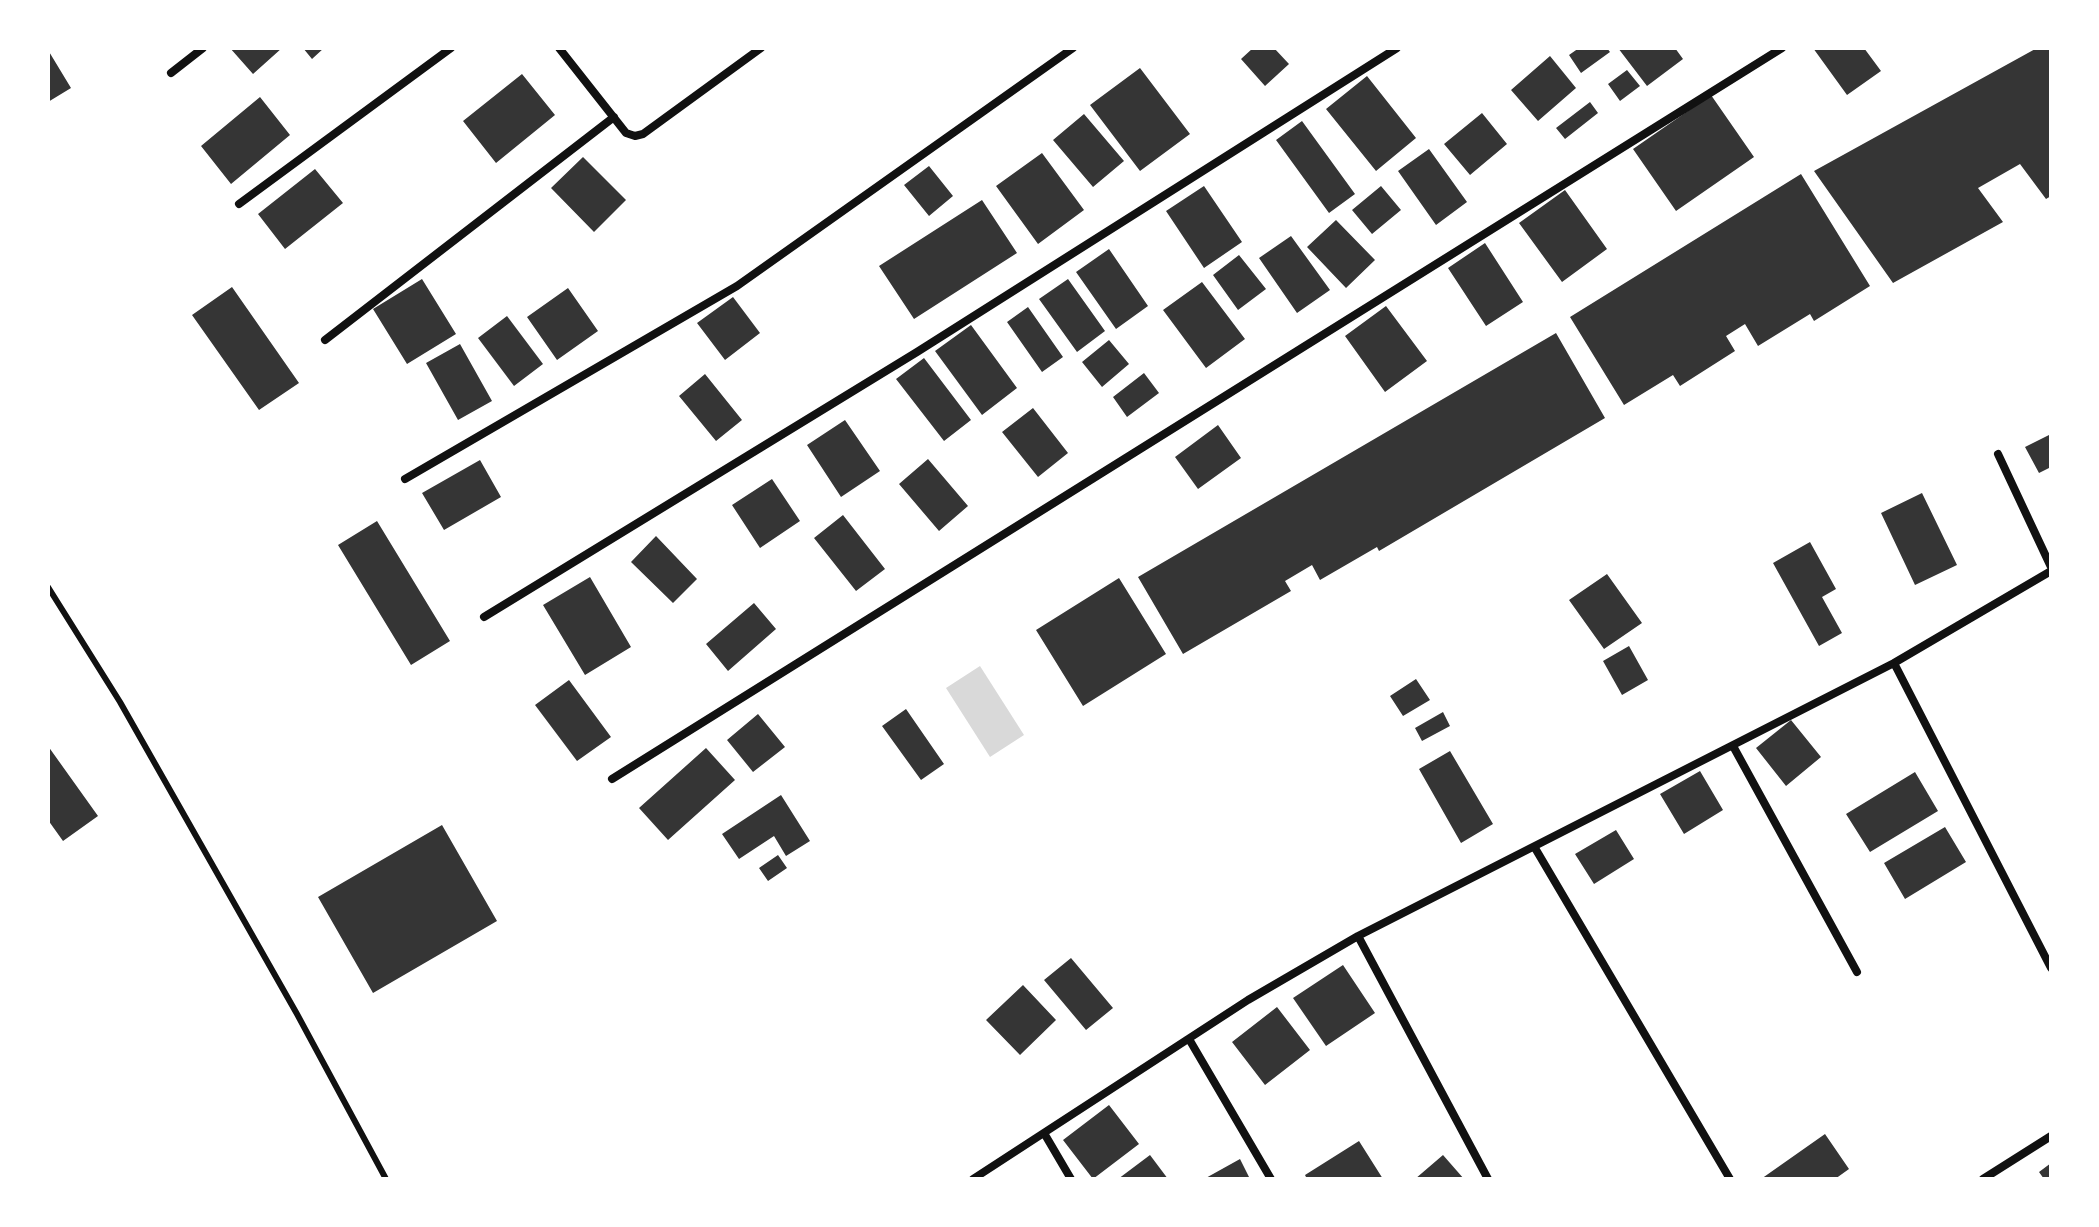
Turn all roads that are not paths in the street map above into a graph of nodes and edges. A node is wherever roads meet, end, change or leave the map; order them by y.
1 (203, 48) edge
2 (451, 48) edge
3 (559, 48) edge
4 (761, 48) edge
5 (1073, 48) edge
6 (1397, 48) edge
7 (1782, 48) edge
8 (171, 73) dead end
9 (614, 117) junction
10 (239, 204) dead end
11 (325, 340) dead end
12 (1998, 454) dead end
13 (405, 479) dead end
14 (2051, 569) edge
15 (48, 587) edge
16 (484, 617) dead end
17 (1894, 663) junction
18 (1733, 746) junction
19 (612, 779) dead end
20 (1535, 848) junction
21 (1358, 936) junction
22 (2051, 968) edge
23 (1857, 972) dead end
24 (1189, 1039) junction
25 (1044, 1133) junction
26 (2051, 1136) edge
27 (386, 1179) edge
28 (973, 1179) edge
29 (1071, 1179) edge
30 (1271, 1179) edge
31 (1488, 1179) edge
32 (1730, 1179) edge
33 (1983, 1179) edge

1 - 8 street
2 - 10 street
3 - 9 street
4 - 9 street
5 - 13 street
6 - 16 street
7 - 19 street
9 - 11 street
12 - 14 street
14 - 17 street
15 - 27 lane
17 - 18 street
17 - 22 street
18 - 20 street
18 - 23 street
20 - 21 street
20 - 32 street
21 - 24 street
21 - 31 street
24 - 25 street
24 - 30 street
25 - 28 street
25 - 29 street
26 - 33 street

